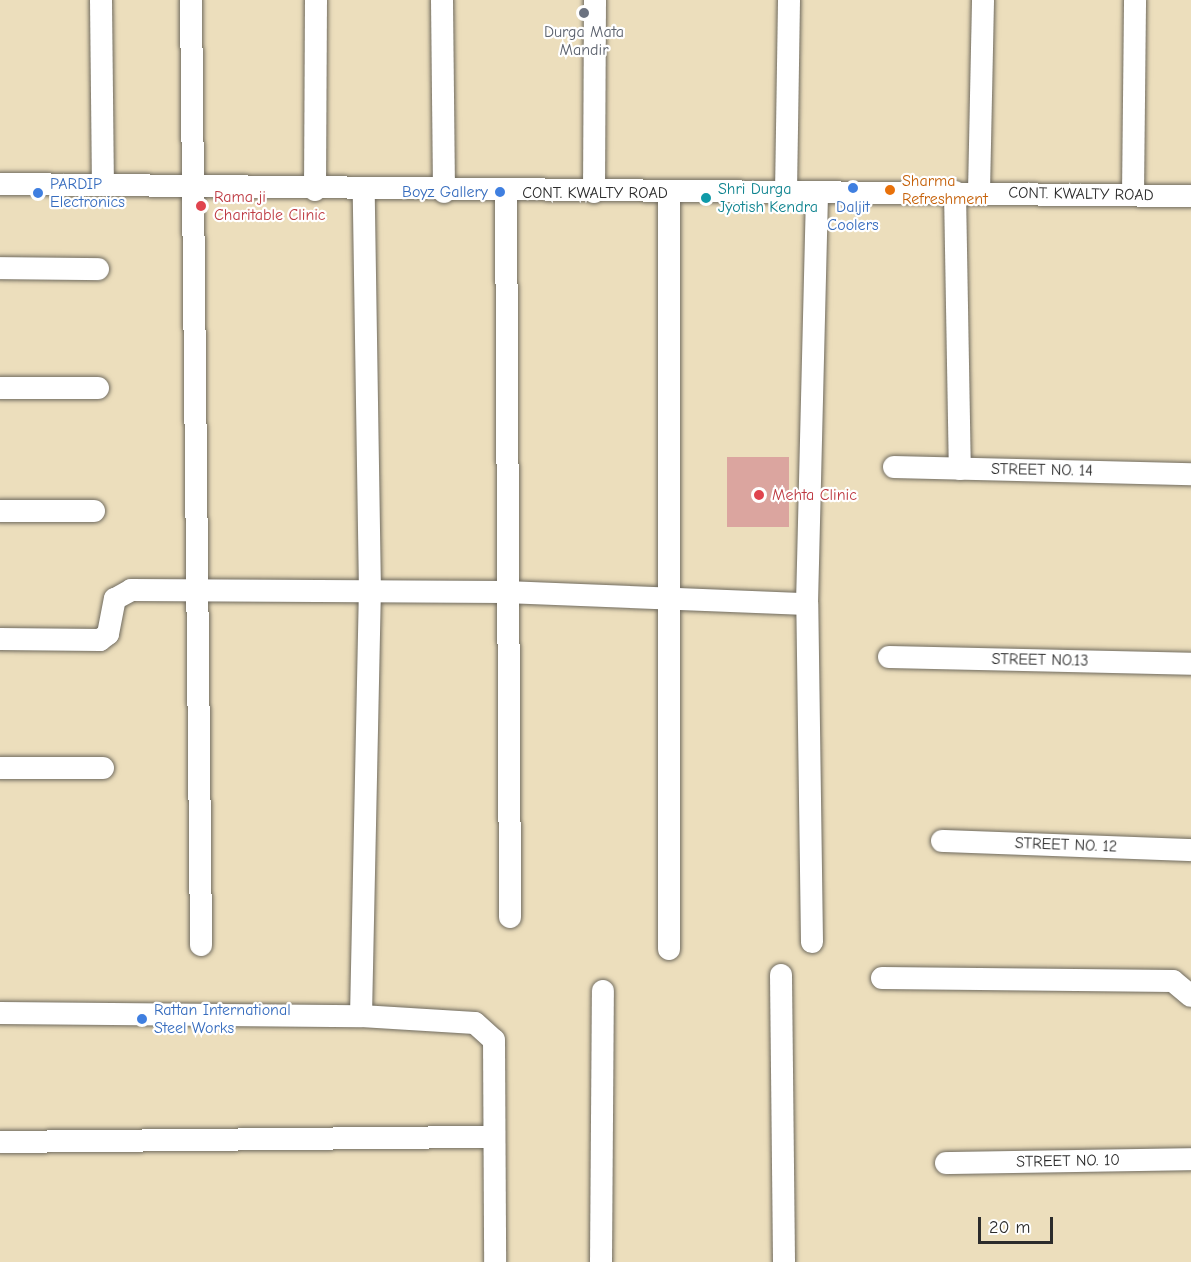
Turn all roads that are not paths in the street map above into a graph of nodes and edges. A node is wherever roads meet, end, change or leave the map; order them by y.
1 (101, 0) edge
2 (191, 0) edge
3 (316, 0) edge
4 (442, 0) edge
5 (595, 0) edge
6 (789, 0) edge
7 (983, 0) edge
8 (1135, 0) edge
9 (0, 184) edge
10 (103, 184) junction
11 (191, 184) junction
12 (315, 190) junction
13 (364, 191) junction
14 (444, 192) junction
15 (594, 192) junction
16 (786, 192) junction
17 (955, 192) junction
18 (979, 192) junction
19 (506, 193) junction
20 (669, 193) junction
21 (817, 193) junction
22 (1132, 195) junction
23 (1191, 196) edge
24 (0, 268) edge
25 (98, 269) dead end
26 (0, 388) edge
27 (98, 388) dead end
28 (894, 467) dead end
29 (960, 469) junction
30 (1191, 474) edge
31 (0, 511) edge
32 (94, 511) dead end
33 (505, 592) junction
34 (370, 593) junction
35 (197, 594) junction
36 (669, 598) junction
37 (807, 604) junction
38 (0, 639) edge
39 (889, 657) dead end
40 (1191, 664) edge
41 (0, 768) edge
42 (103, 768) dead end
43 (942, 841) dead end
44 (1191, 850) edge
45 (510, 917) dead end
46 (812, 942) dead end
47 (201, 945) dead end
48 (669, 949) dead end
49 (781, 975) dead end
50 (882, 978) dead end
51 (603, 991) dead end
52 (1191, 996) edge
53 (0, 1014) edge
54 (361, 1016) junction
55 (492, 1137) junction
56 (0, 1142) edge
57 (1191, 1159) edge
58 (946, 1163) dead end
59 (495, 1262) edge
60 (601, 1262) edge
61 (784, 1262) edge

1 - 10 street
2 - 11 street
3 - 12 street
4 - 14 street
5 - 15 street
6 - 16 street
7 - 18 street
8 - 22 street
9 - 10 street, CONT. KWALTY ROAD
10 - 11 street, CONT. KWALTY ROAD
11 - 12 street, CONT. KWALTY ROAD
11 - 35 street
12 - 13 street, CONT. KWALTY ROAD
13 - 14 street, CONT. KWALTY ROAD
13 - 34 street
14 - 19 street, CONT. KWALTY ROAD
15 - 19 street, CONT. KWALTY ROAD
15 - 20 street, CONT. KWALTY ROAD
16 - 20 street, CONT. KWALTY ROAD
16 - 21 street, CONT. KWALTY ROAD
17 - 18 street, CONT. KWALTY ROAD
17 - 21 street, CONT. KWALTY ROAD
17 - 29 street
18 - 22 street, CONT. KWALTY ROAD
19 - 33 street
20 - 36 street
21 - 37 street
22 - 23 street, CONT. KWALTY ROAD
24 - 25 street
26 - 27 street
28 - 29 street, STREET NO. 14
29 - 30 street, STREET NO. 14
31 - 32 street
33 - 34 street
33 - 36 street
33 - 45 street
34 - 35 street
34 - 54 street
35 - 38 street
35 - 47 street
36 - 37 street
36 - 48 street
37 - 46 street
39 - 40 street, STREET NO.13
41 - 42 street
43 - 44 street, STREET NO. 12
49 - 61 street
50 - 52 street
51 - 60 street
53 - 54 street
54 - 55 street
55 - 56 street
55 - 59 street
57 - 58 street, STREET NO. 10

